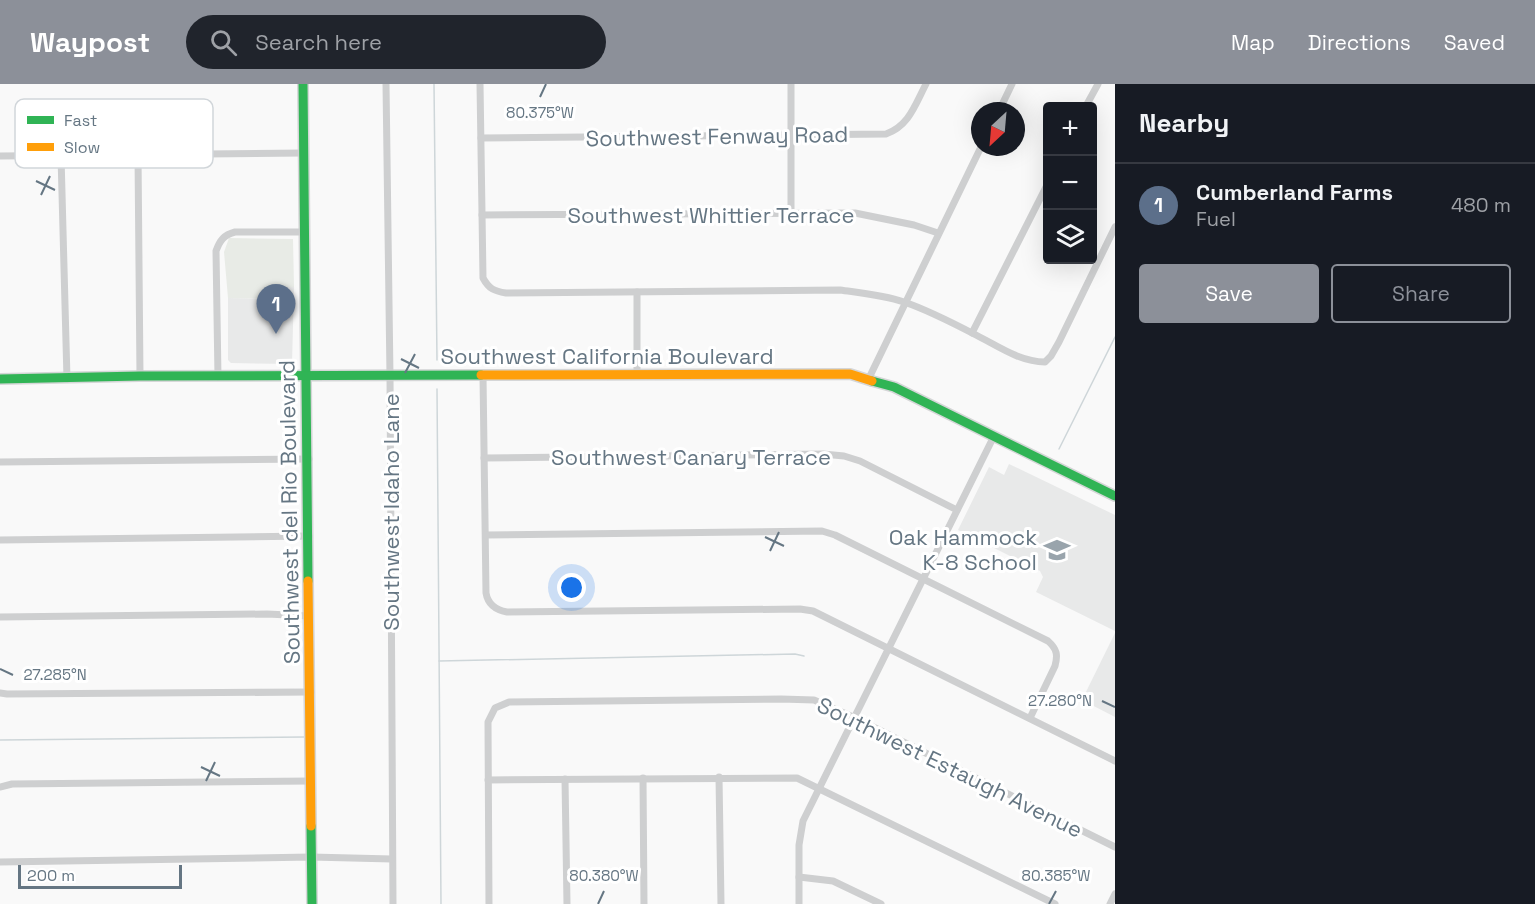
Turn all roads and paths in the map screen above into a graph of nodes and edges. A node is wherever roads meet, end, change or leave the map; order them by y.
1 (303, 84) edge
2 (386, 84) edge
3 (480, 84) edge
4 (790, 84) edge
5 (926, 84) edge
6 (1012, 84) edge
7 (1098, 84) edge
8 (1003, 102) edge
9 (1088, 102) edge
10 (791, 136) junction
11 (481, 138) junction
12 (304, 153) junction
13 (213, 154) edge
14 (976, 156) edge
15 (61, 168) edge
16 (138, 168) edge
17 (1043, 191) edge
18 (791, 212) junction
19 (482, 215) junction
20 (1115, 228) edge
21 (305, 232) junction
22 (938, 233) junction
23 (637, 292) junction
24 (904, 302) junction
25 (972, 333) junction
26 (637, 373) junction
27 (140, 376) junction
28 (390, 376) junction
29 (483, 376) junction
30 (218, 377) junction
31 (307, 377) junction
32 (869, 378) junction
33 (67, 379) junction
34 (0, 380) edge
35 (994, 436) junction
36 (484, 458) junction
37 (309, 459) junction
38 (0, 462) edge
39 (1115, 496) edge
40 (957, 510) junction
41 (486, 535) junction
42 (309, 536) junction
43 (0, 540) edge
44 (923, 579) junction
45 (309, 616) junction
46 (0, 617) edge
47 (889, 648) junction
48 (311, 692) junction
49 (0, 693) edge
50 (854, 717) junction
51 (1030, 718) junction
52 (1115, 761) edge
53 (719, 777) junction
54 (643, 778) junction
55 (565, 779) junction
56 (488, 780) junction
57 (311, 782) junction
58 (0, 786) edge
59 (819, 787) junction
60 (1115, 847) edge
61 (311, 857) junction
62 (392, 859) junction
63 (0, 862) edge
64 (799, 877) junction
65 (1115, 894) edge
66 (312, 904) edge
67 (393, 904) edge
68 (489, 904) edge
69 (567, 904) edge
70 (644, 904) edge
71 (721, 904) edge
72 (799, 904) edge
73 (881, 904) edge
74 (1055, 904) edge
75 (1110, 904) edge

1 - 12 street, Southwest del Rio Boulevard
2 - 28 street, Southwest Idaho Lane
3 - 11 street
4 - 10 street
5 - 10 street, Southwest Fenway Road
6 - 8 street
7 - 9 street
10 - 11 street, Southwest Fenway Road
10 - 18 street
11 - 19 street
12 - 13 street
12 - 21 street, Southwest del Rio Boulevard
14 - 22 street
15 - 33 street
16 - 27 street
17 - 25 street
18 - 19 street, Southwest Whittier Terrace
18 - 22 street, Southwest Whittier Terrace
19 - 23 street
20 - 25 street
21 - 30 street
21 - 31 street, Southwest del Rio Boulevard
22 - 24 street
23 - 24 street
23 - 26 street
24 - 25 street
24 - 32 street
26 - 29 street, Southwest California Boulevard
26 - 32 street, Southwest California Boulevard
27 - 30 street, Southwest California Boulevard
27 - 33 street, Southwest California Boulevard
28 - 29 street, Southwest California Boulevard
28 - 31 street, Southwest California Boulevard
28 - 62 street, Southwest Idaho Lane
29 - 36 street
30 - 31 street, Southwest California Boulevard
31 - 37 street, Southwest del Rio Boulevard
32 - 35 street, Southwest California Boulevard
33 - 34 street, Southwest California Boulevard
35 - 39 street, Southwest California Boulevard
35 - 40 street
36 - 40 street, Southwest Canary Terrace
36 - 41 street
37 - 38 street
37 - 42 street, Southwest del Rio Boulevard
40 - 44 street
41 - 44 street
41 - 47 street
42 - 43 street
42 - 45 street, Southwest del Rio Boulevard
44 - 47 street
44 - 51 street
45 - 46 street
45 - 48 street, Southwest del Rio Boulevard
47 - 50 street
47 - 51 street
48 - 49 street
48 - 57 street, Southwest del Rio Boulevard
50 - 56 street, Southwest Estaugh Avenue
50 - 59 street
50 - 60 street, Southwest Estaugh Avenue
51 - 52 street
53 - 54 street
53 - 59 street
53 - 71 street
54 - 55 street
54 - 70 street
55 - 56 street
55 - 69 street
56 - 68 street
57 - 58 street
57 - 61 street, Southwest del Rio Boulevard
59 - 64 street
59 - 74 street
61 - 62 street
61 - 63 street
61 - 66 street, Southwest del Rio Boulevard
62 - 67 street, Southwest Idaho Lane
64 - 72 street
64 - 73 street
65 - 75 street

